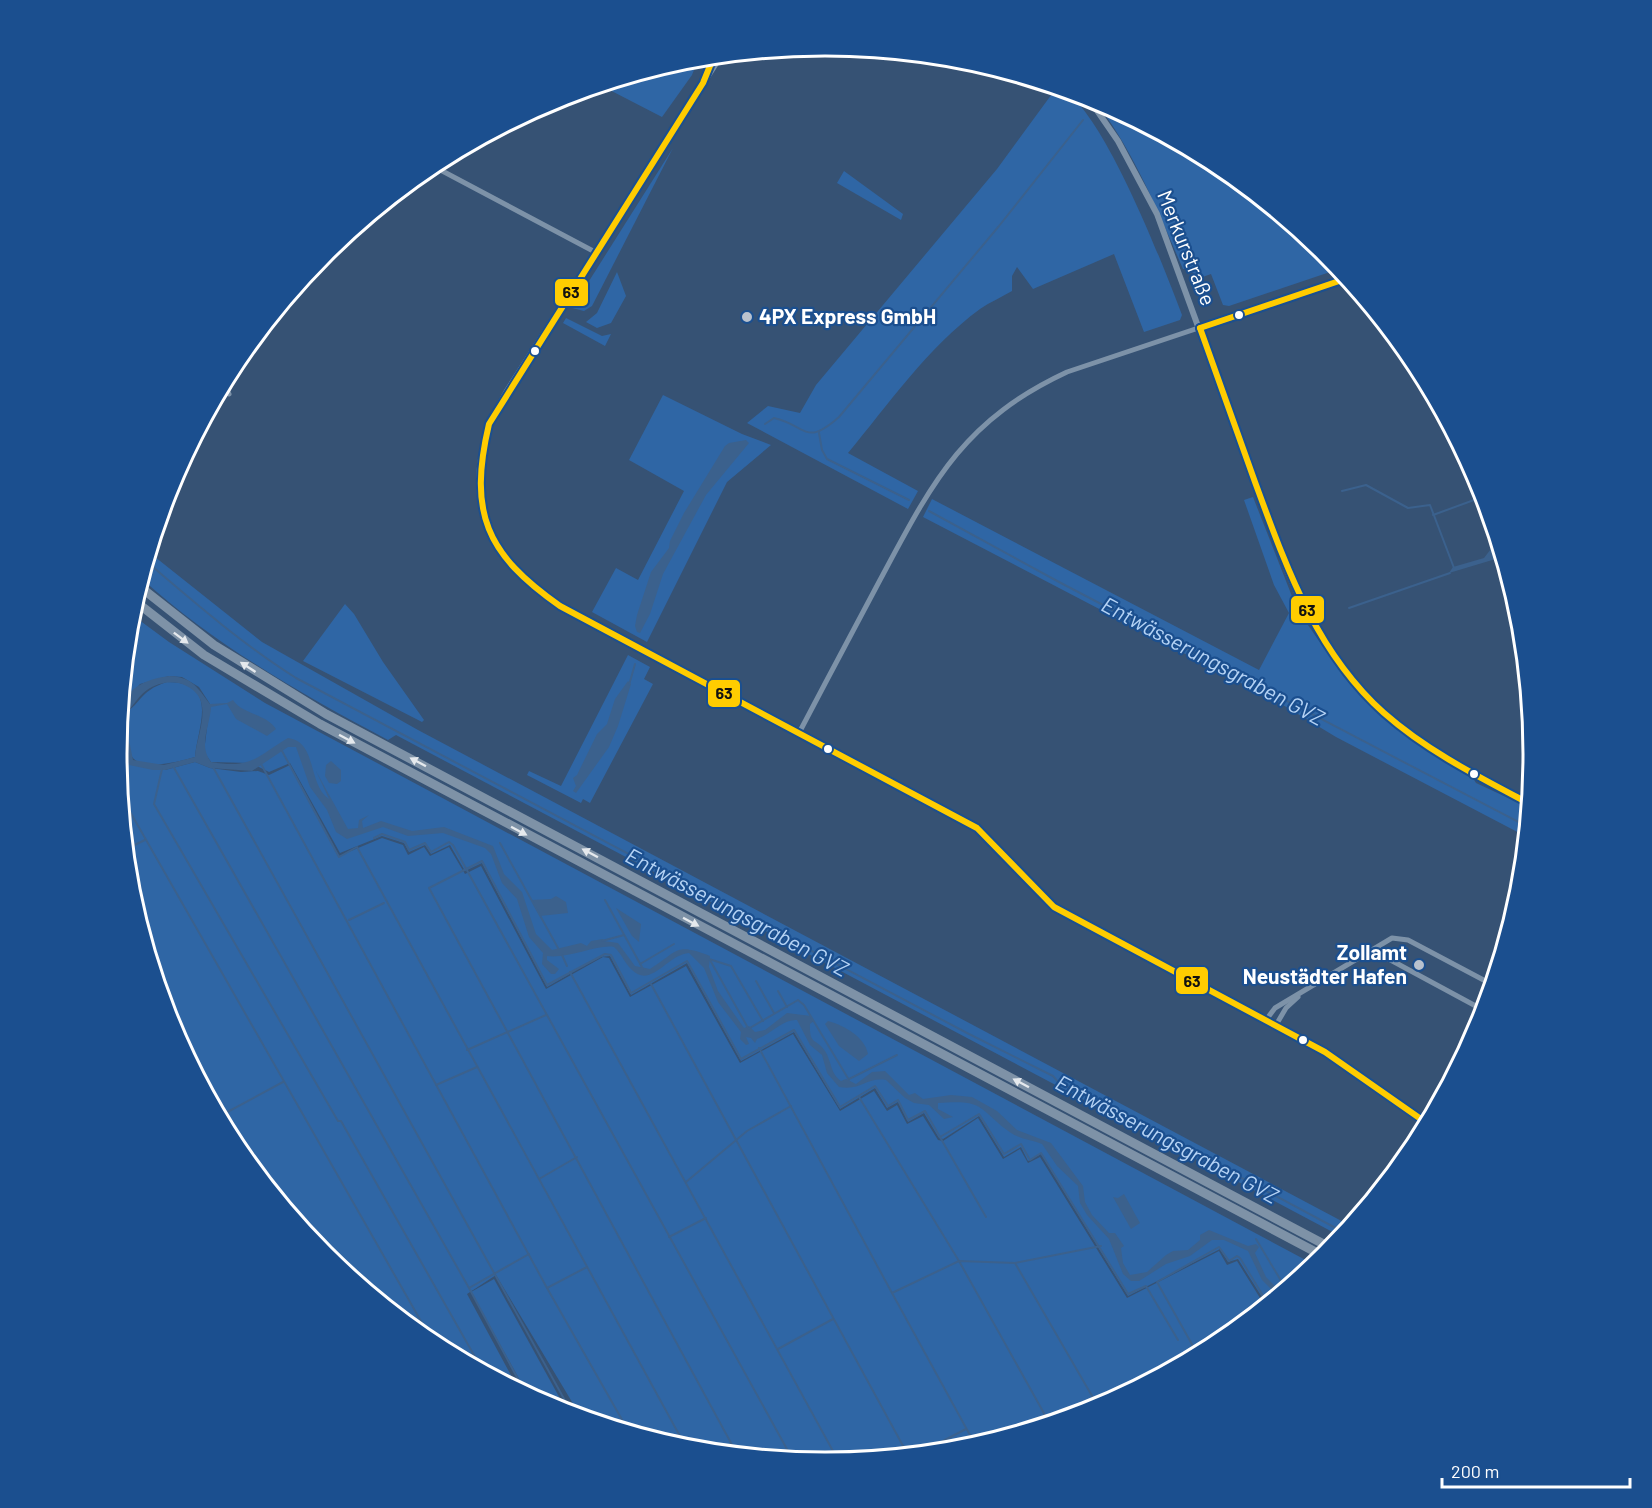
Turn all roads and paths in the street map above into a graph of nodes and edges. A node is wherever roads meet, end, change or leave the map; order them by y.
1 (716, 64) edge
2 (710, 65) edge
3 (703, 83) junction
4 (1097, 111) edge
5 (442, 171) edge
6 (595, 252) junction
7 (1340, 281) edge
8 (1200, 328) junction
9 (147, 591) edge
10 (143, 608) edge
11 (799, 733) junction
12 (1523, 800) edge
13 (1372, 950) junction
14 (1486, 981) edge
15 (1304, 992) junction
16 (1477, 1006) edge
17 (1266, 1020) junction
18 (1276, 1025) junction
19 (1420, 1120) edge
20 (1324, 1244) edge
21 (1316, 1252) edge

1 - 3 street
2 - 3 street
3 - 6 street
4 - 8 street, Merkurstraße
5 - 6 street
6 - 11 street
7 - 8 street
8 - 11 street
8 - 12 street, Merkurstraße
20 -> 9 highway
10 -> 21 highway
11 - 17 street
13 - 14 street
13 - 15 street
13 - 16 street
15 - 17 street
15 - 18 street
17 - 18 street
18 - 19 street

